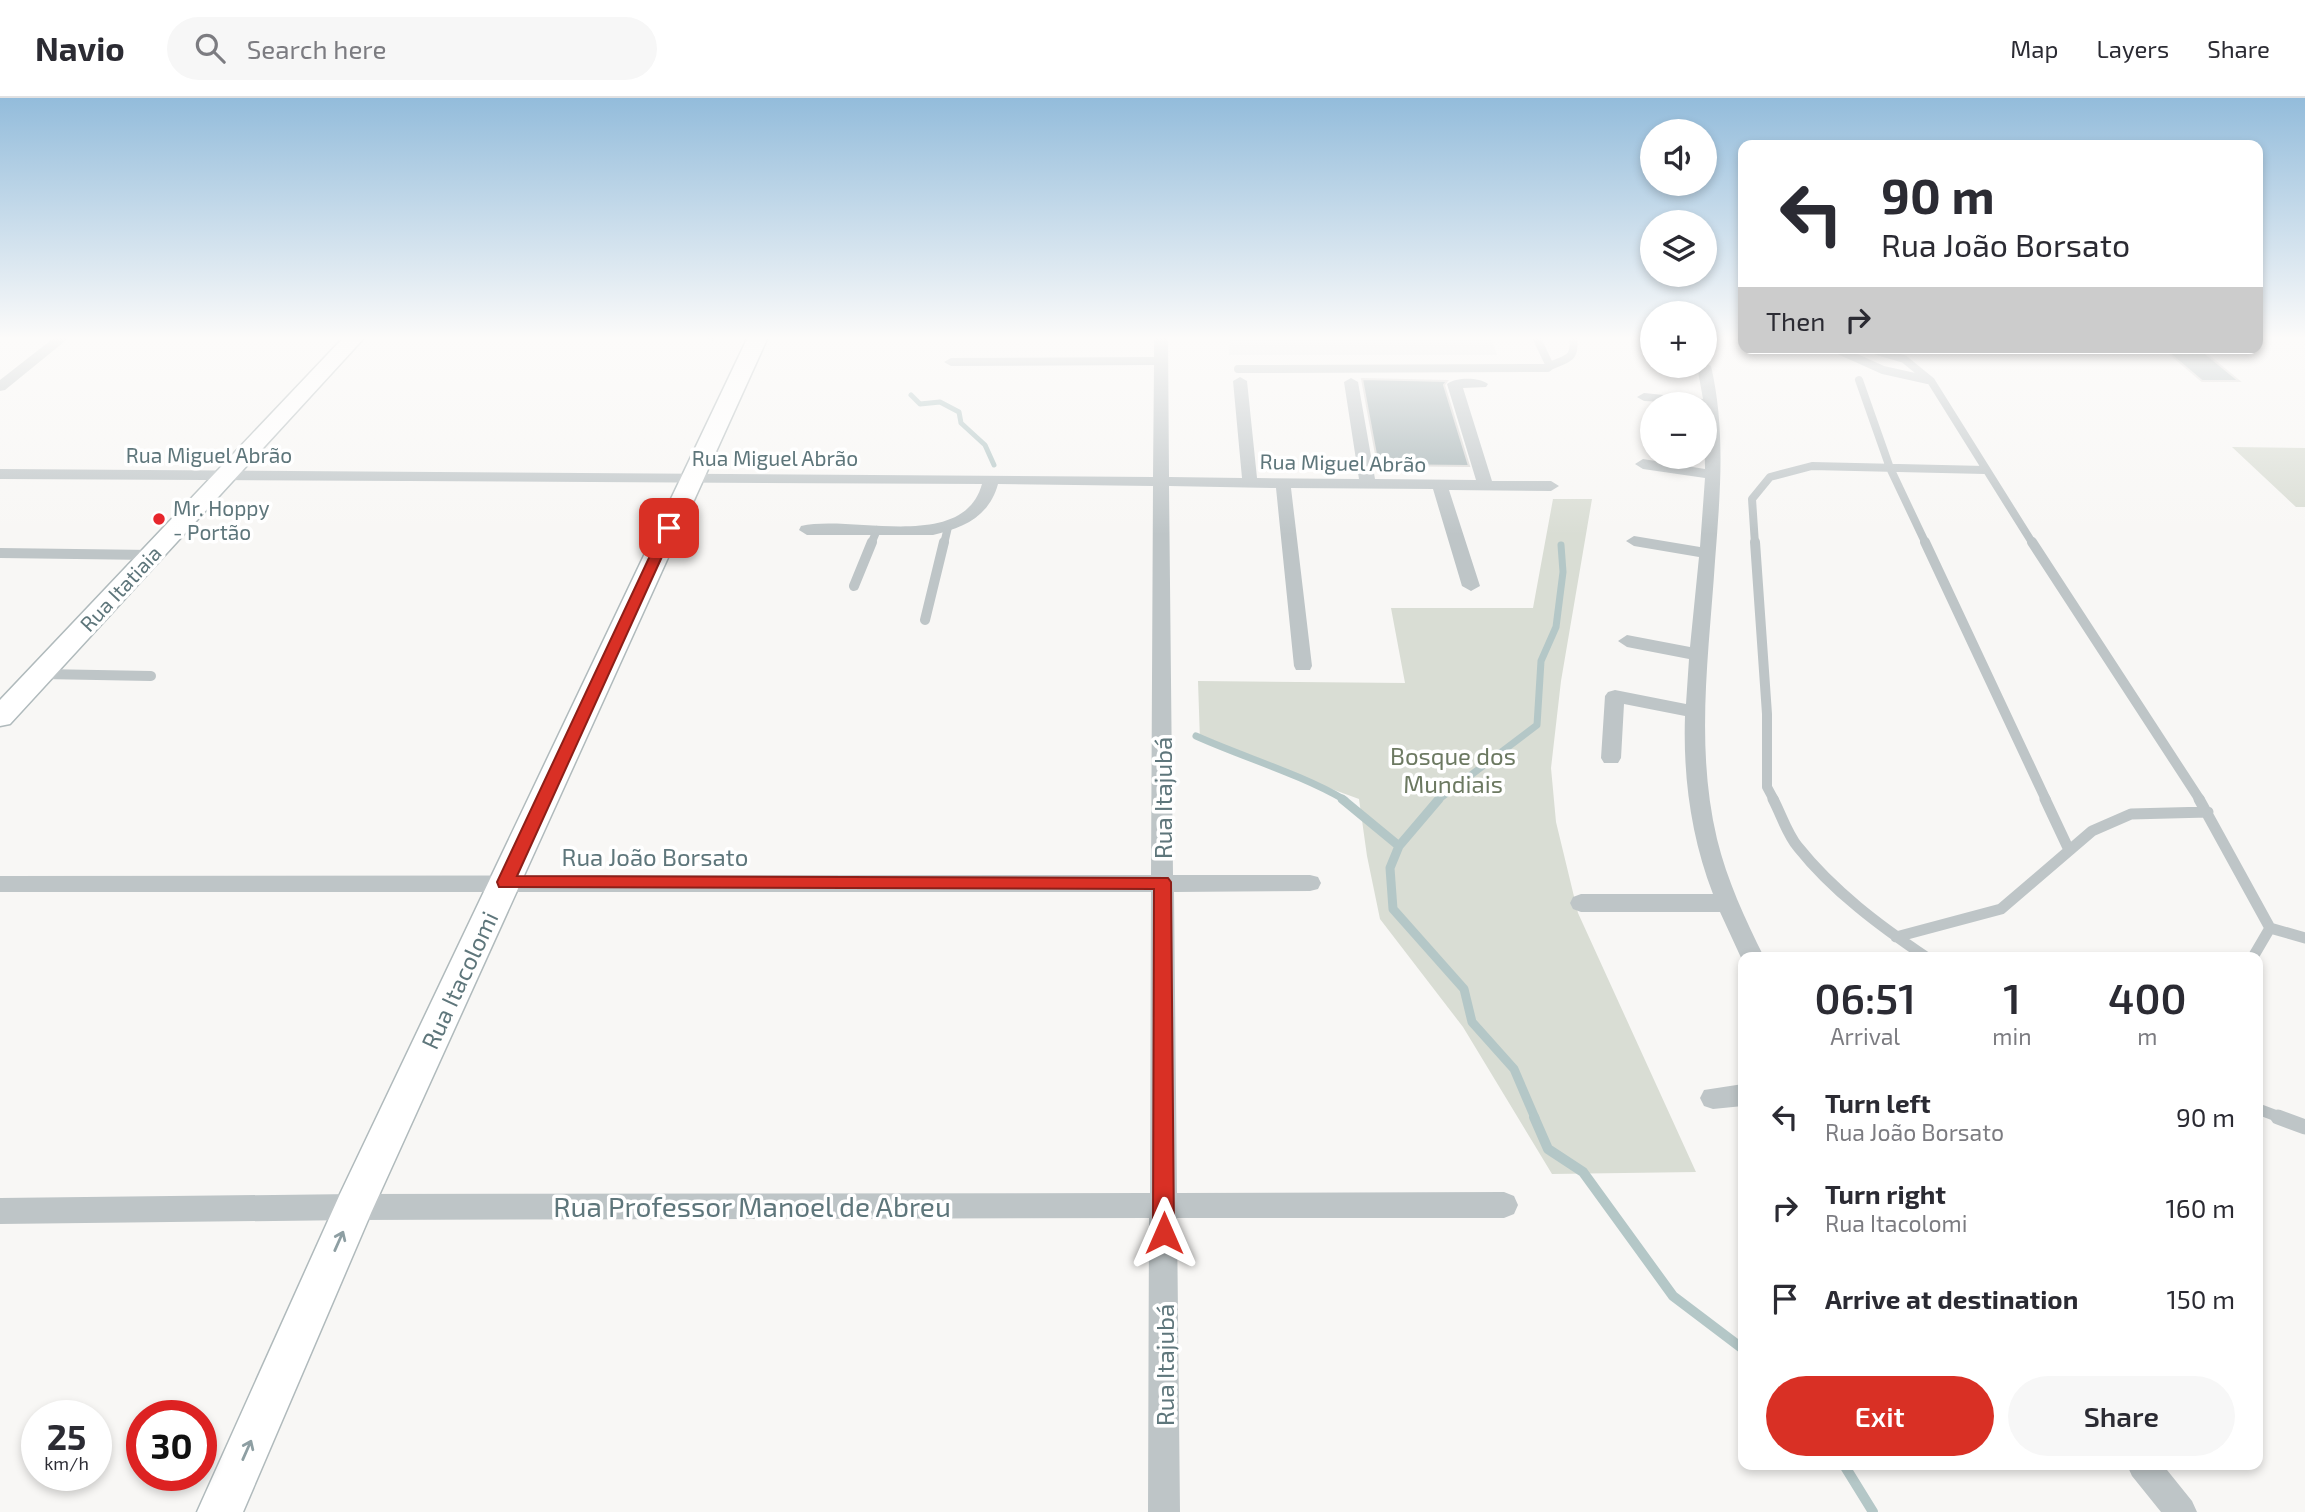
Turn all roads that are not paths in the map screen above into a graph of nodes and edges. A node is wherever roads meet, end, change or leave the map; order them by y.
1 (293, 403) edge
2 (727, 403) edge
3 (1161, 403) edge
4 (1242, 403) edge
5 (1354, 403) edge
6 (1460, 403) edge
7 (1866, 403) edge
8 (1944, 403) edge
9 (1890, 468) junction
10 (1675, 469) edge
11 (1713, 469) edge
12 (1984, 470) junction
13 (0, 474) edge
14 (225, 475) junction
15 (1713, 475) junction
16 (692, 478) junction
17 (991, 479) junction
18 (1161, 481) junction
19 (1250, 482) junction
20 (1283, 483) junction
21 (1368, 484) junction
22 (1439, 484) junction
23 (1485, 485) junction
24 (1551, 486) dead end
25 (948, 527) junction
26 (807, 530) dead end
27 (877, 530) junction
28 (1634, 541) dead end
29 (0, 553) edge
30 (1708, 553) junction
31 (151, 555) junction
32 (854, 586) dead end
33 (1472, 586) dead end
34 (925, 620) dead end
35 (1627, 641) dead end
36 (1700, 655) junction
37 (1303, 666) dead end
38 (40, 674) junction
39 (151, 676) dead end
40 (1696, 712) junction
41 (0, 717) edge
42 (1611, 758) dead end
43 (2208, 812) junction
44 (2069, 850) junction
45 (505, 882) junction
46 (1162, 882) junction
47 (1310, 883) dead end
48 (0, 884) edge
49 (1581, 903) dead end
50 (1726, 904) junction
51 (2270, 928) junction
52 (1896, 937) junction
53 (2305, 938) edge
54 (1750, 952) edge
55 (1918, 952) edge
56 (2256, 952) edge
57 (1738, 1096) edge
58 (1713, 1098) dead end
59 (2263, 1111) edge
60 (2305, 1127) edge
61 (1504, 1205) dead end
62 (1164, 1206) junction
63 (354, 1207) junction
64 (0, 1211) edge
65 (2147, 1470) edge
66 (220, 1512) edge
67 (1164, 1512) edge
68 (2181, 1512) edge

1 - 14 main road, Rua Itatiaia
2 - 16 main road, Rua Itacolomi
3 - 18 street, Rua Itajubá
4 - 19 street
5 - 21 street
6 - 23 street
7 - 9 lane
8 - 12 lane
9 - 12 lane
9 - 44 lane
9 - 52 lane
10 - 15 street
11 - 15 street
12 - 43 lane
13 - 14 street, Rua Miguel Abrão
14 - 16 street, Rua Miguel Abrão
14 - 31 main road, Rua Itatiaia
15 - 30 street
16 - 17 street, Rua Miguel Abrão
16 - 45 main road, Rua Itacolomi
17 - 18 street, Rua Miguel Abrão
17 - 25 street
18 - 19 street, Rua Miguel Abrão
18 - 46 street, Rua Itajubá
19 - 20 street, Rua Miguel Abrão
20 - 21 street, Rua Miguel Abrão
20 - 37 street
21 - 22 street, Rua Miguel Abrão
22 - 23 street, Rua Miguel Abrão
22 - 33 street
23 - 24 street, Rua Miguel Abrão
25 - 27 street
25 - 34 lane
26 - 27 street
27 - 32 lane
28 - 30 street
29 - 31 lane
30 - 36 street
31 - 38 main road, Rua Itatiaia
35 - 36 street
36 - 40 street
38 - 39 lane
38 - 41 main road, Rua Itatiaia
40 - 42 street
40 - 50 street
43 - 44 lane
43 - 51 lane
44 - 52 lane
45 - 46 street, Rua João Borsato
45 - 48 street, Rua João Borsato
45 - 63 main road, Rua Itacolomi
46 - 47 street, Rua João Borsato
46 - 62 street, Rua Itajubá
49 - 50 street
50 - 54 street
51 - 53 lane
51 - 56 lane
52 - 55 lane
57 - 58 street
59 - 60 lane
61 - 62 street, Rua Professor Manoel de Abreu
62 - 63 street, Rua Professor Manoel de Abreu
62 - 67 street, Rua Itajubá
63 - 64 street, Rua Professor Manoel de Abreu
66 -> 63 main road, Rua Itacolomi
65 - 68 street

